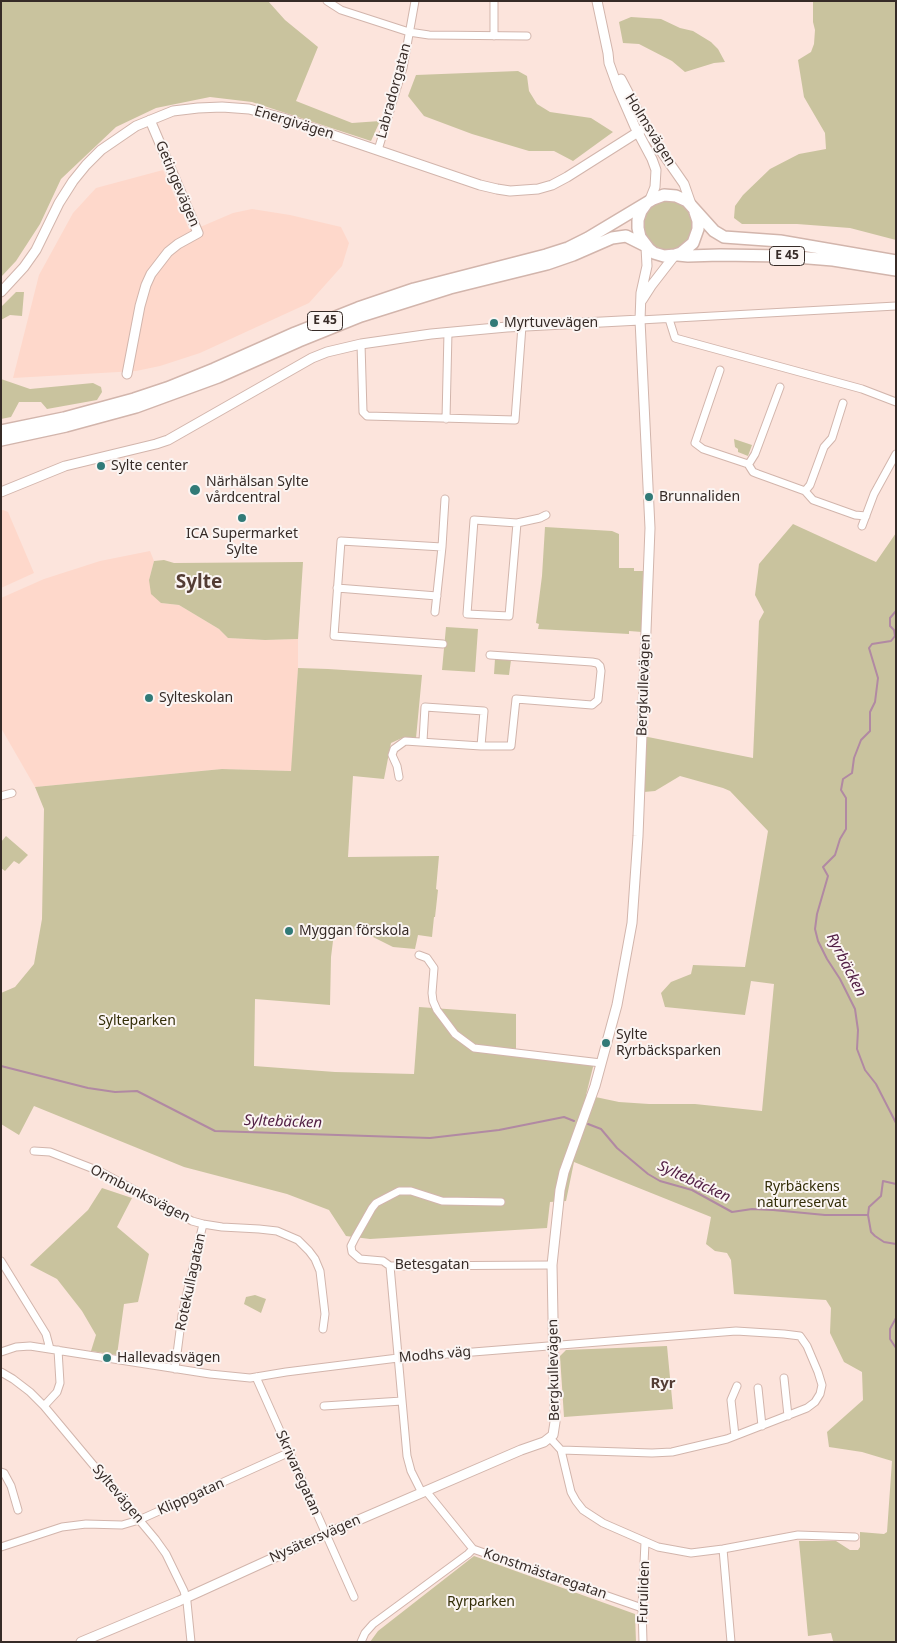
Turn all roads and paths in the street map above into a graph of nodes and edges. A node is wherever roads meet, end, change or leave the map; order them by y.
1 (327, 1) edge
2 (415, 1) edge
3 (597, 1) edge
4 (494, 2) edge
5 (409, 32) junction
6 (494, 36) junction
7 (527, 36) dead end
8 (150, 120) junction
9 (642, 129) junction
10 (378, 150) junction
11 (648, 203) junction
12 (693, 208) junction
13 (645, 246) junction
14 (676, 255) junction
15 (896, 261) edge
16 (896, 270) edge
17 (1, 292) edge
18 (641, 303) junction
19 (896, 306) edge
20 (669, 319) junction
21 (640, 320) junction
22 (522, 326) junction
23 (448, 332) junction
24 (361, 344) junction
25 (720, 370) dead end
26 (127, 374) dead end
27 (780, 387) dead end
28 (896, 402) edge
29 (843, 403) dead end
30 (446, 419) junction
31 (1, 431) edge
32 (1, 440) edge
33 (896, 454) edge
34 (748, 464) junction
35 (805, 490) junction
36 (1, 492) edge
37 (445, 499) dead end
38 (546, 515) dead end
39 (866, 516) junction
40 (517, 523) junction
41 (862, 526) dead end
42 (442, 547) junction
43 (338, 588) junction
44 (437, 596) junction
45 (435, 612) dead end
46 (443, 644) dead end
47 (490, 655) dead end
48 (423, 741) junction
49 (481, 746) junction
50 (399, 777) dead end
51 (12, 793) dead end
52 (1, 796) edge
53 (419, 955) dead end
54 (601, 1063) junction
55 (34, 1151) dead end
56 (501, 1202) dead end
57 (203, 1224) junction
58 (1, 1261) edge
59 (552, 1265) junction
60 (390, 1266) junction
61 (323, 1329) dead end
62 (553, 1345) junction
63 (50, 1349) junction
64 (58, 1350) junction
65 (1, 1352) edge
66 (398, 1358) junction
67 (175, 1368) junction
68 (1, 1372) edge
69 (256, 1377) junction
70 (784, 1378) dead end
71 (736, 1386) dead end
72 (758, 1388) dead end
73 (402, 1401) junction
74 (44, 1406) junction
75 (324, 1406) dead end
76 (788, 1416) junction
77 (762, 1426) junction
78 (735, 1436) junction
79 (550, 1438) junction
80 (561, 1450) junction
81 (290, 1452) junction
82 (1, 1472) edge
83 (424, 1492) junction
84 (18, 1510) dead end
85 (139, 1520) junction
86 (326, 1534) junction
87 (855, 1537) dead end
88 (645, 1542) junction
89 (1, 1547) edge
90 (473, 1549) junction
91 (723, 1549) junction
92 (186, 1597) junction
93 (354, 1597) dead end
94 (642, 1608) junction
95 (81, 1642) edge
96 (191, 1642) edge
97 (361, 1642) edge
98 (643, 1642) edge
99 (731, 1642) edge

1 - 5 street
2 - 5 street, Labradorgatan
3 - 9 street, Holmsvägen
4 - 6 street
5 - 6 street
5 - 10 street, Labradorgatan
6 - 7 street
8 - 10 street, Energivägen
8 - 17 street, Energivägen
8 - 26 street, Getingevägen
9 - 10 street, Energivägen
9 - 11 street, Holmsvägen
9 - 12 street, Holmsvägen
11 - 12 highway, E 45
11 - 13 highway
11 - 31 highway, E 45
12 - 14 highway
12 - 15 highway, E 45
13 - 14 highway, E 45
13 - 18 street, Bergkullevägen
13 - 32 highway, E 45
14 - 16 highway, E 45
14 - 18 street, Bergkullevägen
18 - 21 street, Bergkullevägen
19 - 20 street
20 - 21 street
20 - 28 street
21 - 22 street
21 - 54 street, Bergkullevägen
22 - 23 street
22 - 30 street
23 - 24 street
23 - 30 street
24 - 30 street
24 - 36 street
25 - 34 street
27 - 34 street
29 - 35 street
33 - 39 street
34 - 35 street
35 - 39 street
37 - 42 street
38 - 40 street
39 - 41 street
40 - 40 street
42 - 43 street
42 - 44 street
43 - 44 street
43 - 46 street
44 - 45 street
47 - 49 street
48 - 49 street
48 - 49 street
48 - 50 street
51 - 52 street
53 - 54 street
54 - 59 street, Bergkullevägen
55 - 57 street, Ormbunksvägen
56 - 60 street, Betesgatan
57 - 61 street, Ormbunksvägen
57 - 67 street, Rotekullagatan
58 - 63 street
59 - 60 street, Betesgatan
59 - 62 street, Bergkullevägen
60 - 66 street
62 - 66 street, Modhs väg
62 - 76 street, Modhs väg
62 - 79 street, Bergkullevägen
63 - 64 street, Modhs väg
63 - 65 street, Modhs väg
64 - 67 street, Modhs väg
64 - 74 street
66 - 69 street, Modhs väg
66 - 73 street
67 - 69 street, Modhs väg
68 - 74 street, Syltevägen
69 - 81 street, Skrivaregatan
70 - 76 street
71 - 78 street
72 - 77 street
73 - 75 street
73 - 83 street
74 - 85 street, Syltevägen
76 - 77 street
77 - 78 street
78 - 80 street
79 - 80 street, Bergkullevägen
79 - 83 street, Nysätersvägen
80 - 88 street, Bergkullevägen
81 - 85 street, Klippgatan
81 - 86 street, Skrivaregatan
82 - 84 street
83 - 86 street, Nysätersvägen
83 - 90 street
85 - 89 street, Klippgatan
85 - 92 street, Syltevägen
86 - 92 street, Nysätersvägen
86 - 93 street, Skrivaregatan
87 - 91 street, Bergkullevägen
88 - 91 street, Bergkullevägen
88 - 94 street, Furuliden
90 - 94 street, Konstmästaregatan
90 - 97 street, Konstmästaregatan
91 - 99 street
92 - 95 street, Nysätersvägen
92 - 96 street, Syltevägen
94 - 98 street, Furuliden

